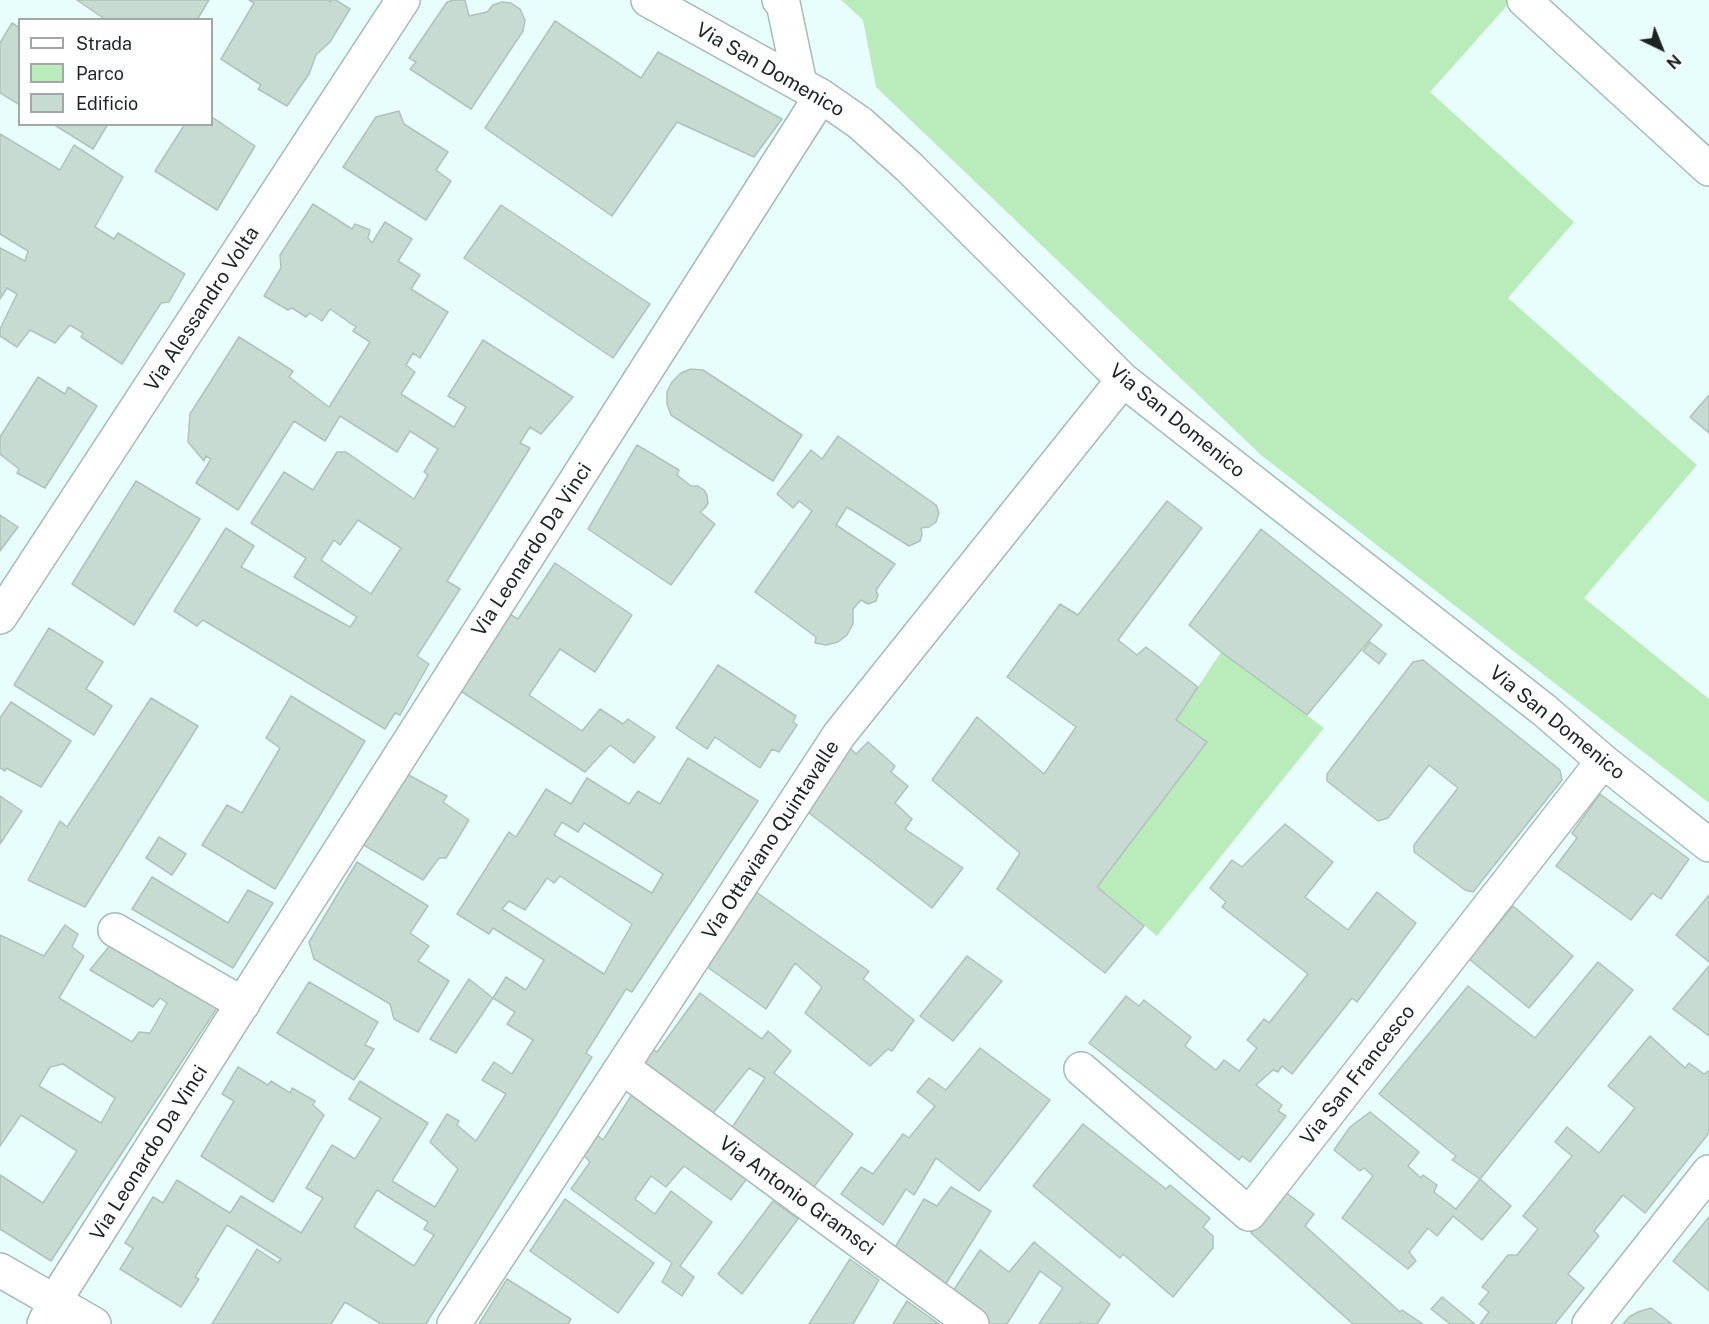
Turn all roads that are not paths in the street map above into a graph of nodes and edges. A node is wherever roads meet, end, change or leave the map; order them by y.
1 (403, 0) edge
2 (648, 0) edge
3 (779, 0) edge
4 (1524, 0) edge
5 (811, 90) junction
6 (1709, 169) edge
7 (1115, 390) junction
8 (0, 617) edge
9 (1603, 761) junction
10 (1709, 845) edge
11 (115, 930) dead end
12 (243, 1004) junction
13 (621, 1068) junction
14 (1081, 1069) dead end
15 (1709, 1172) edge
16 (0, 1270) edge
17 (55, 1303) edge
18 (94, 1324) edge
19 (454, 1324) edge
20 (972, 1324) edge
21 (1589, 1324) edge

1 - 8 street, Via Alessandro Volta
2 - 5 street, Via San Domenico
3 - 5 street
4 - 6 street
5 - 7 street, Via San Domenico
5 - 12 street, Via Leonardo Da Vinci
7 - 9 street, Via San Domenico
7 - 13 street, Via Ottaviano Quintavalle
9 - 10 street, Via San Domenico
9 - 14 street, Via San Francesco
11 - 12 street
12 - 17 street, Via Leonardo Da Vinci
13 - 19 street, Via Ottaviano Quintavalle
13 - 20 street, Via Antonio Gramsci
15 - 21 street
16 - 17 street
17 - 18 street

